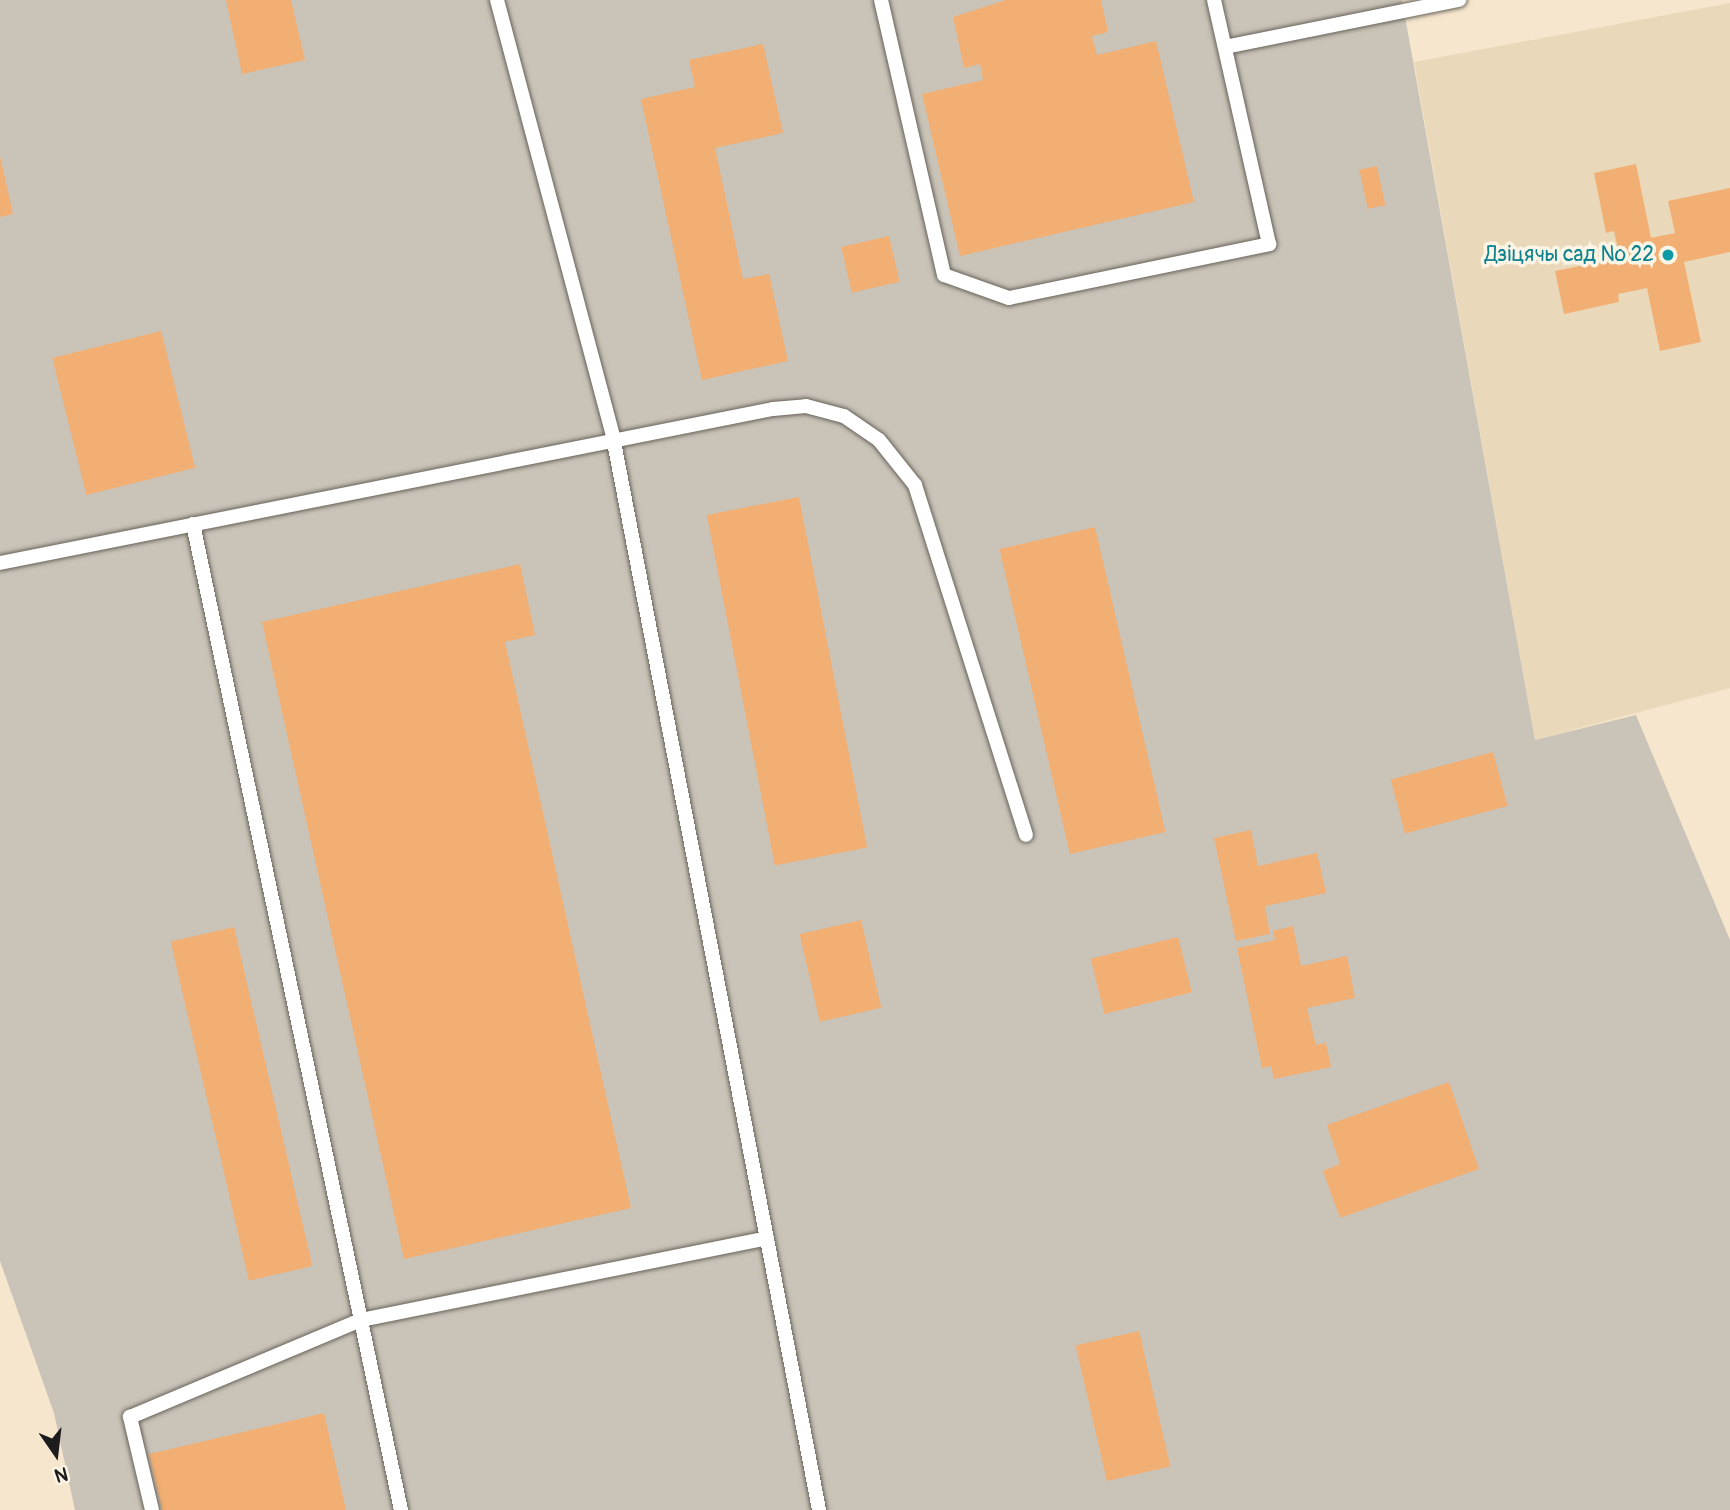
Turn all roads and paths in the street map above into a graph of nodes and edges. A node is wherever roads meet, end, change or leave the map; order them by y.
1 (497, 0) edge
2 (881, 0) edge
3 (1214, 0) edge
4 (1459, 0) edge
5 (1225, 47) junction
6 (613, 437) junction
7 (193, 524) junction
8 (0, 563) edge
9 (1026, 835) dead end
10 (767, 1238) junction
11 (361, 1320) junction
12 (152, 1510) edge
13 (401, 1510) edge
14 (819, 1510) edge

1 - 6 lane
2 - 5 lane
3 - 5 lane
4 - 5 lane
6 - 7 lane
6 - 9 lane
6 - 10 lane
7 - 8 lane
7 - 11 lane
10 - 11 lane
10 - 14 lane
11 - 12 lane
11 - 13 lane

